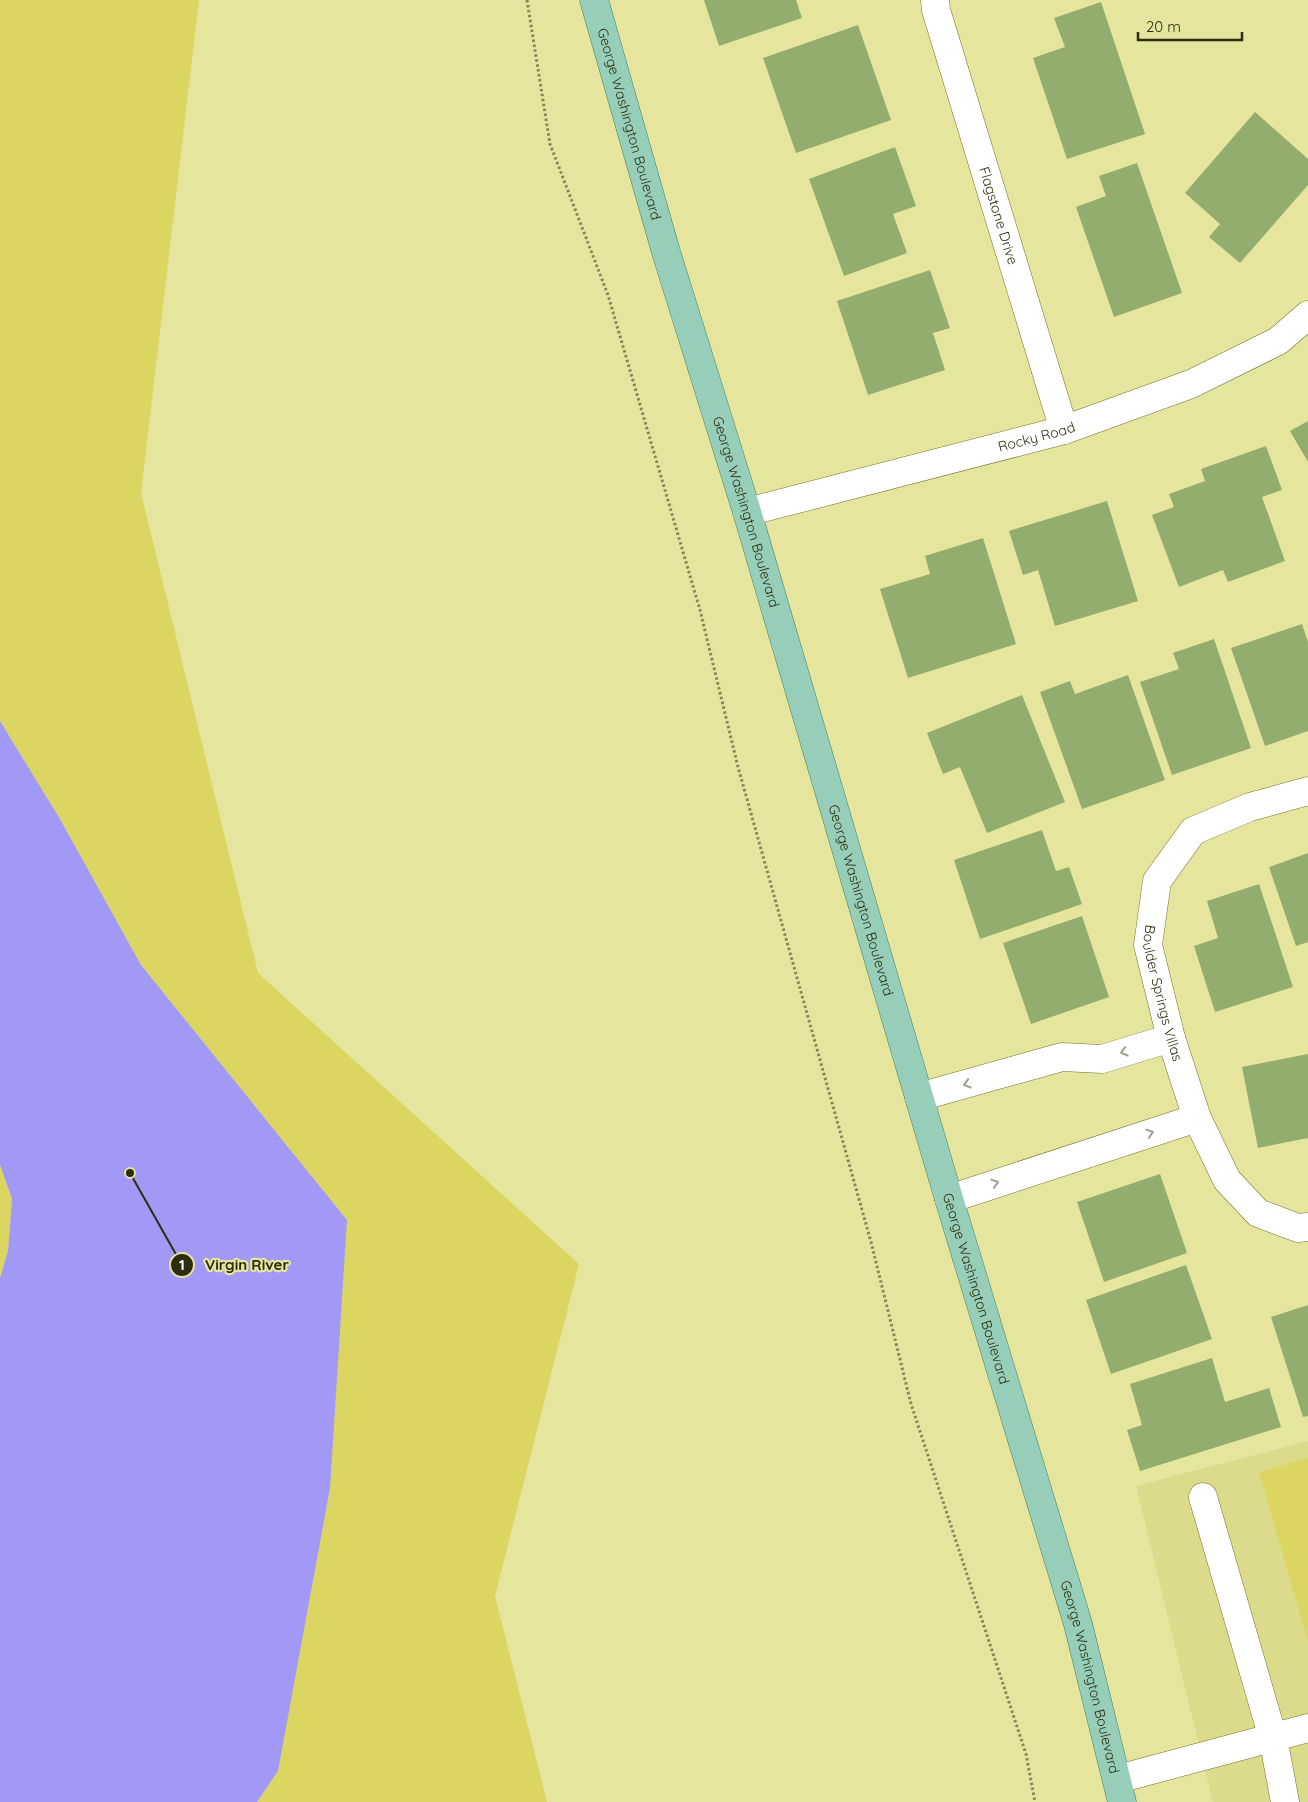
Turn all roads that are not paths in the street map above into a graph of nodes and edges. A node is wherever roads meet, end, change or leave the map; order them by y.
1 (594, 0) edge
2 (935, 0) edge
3 (1308, 315) edge
4 (1064, 430) junction
5 (747, 512) junction
6 (1308, 791) edge
7 (1171, 1038) junction
8 (919, 1097) junction
9 (1197, 1118) junction
10 (949, 1199) junction
11 (1308, 1227) edge
12 (1203, 1497) dead end
13 (1308, 1728) edge
14 (1273, 1738) junction
15 (1120, 1791) edge
16 (1285, 1802) edge

1 - 5 main road, George Washington Boulevard
2 - 4 street, Flagstone Drive
3 - 4 street, Rocky Road
4 - 5 street, Rocky Road
5 - 8 main road, George Washington Boulevard
6 - 7 street, Boulder Springs Villas
7 -> 8 street
7 - 9 street, Boulder Springs Villas
8 - 10 main road, George Washington Boulevard
10 -> 9 street
9 - 11 street, Boulder Springs Villas
10 - 15 main road, George Washington Boulevard
12 - 14 street
13 - 14 street
14 - 15 street
14 - 16 street

